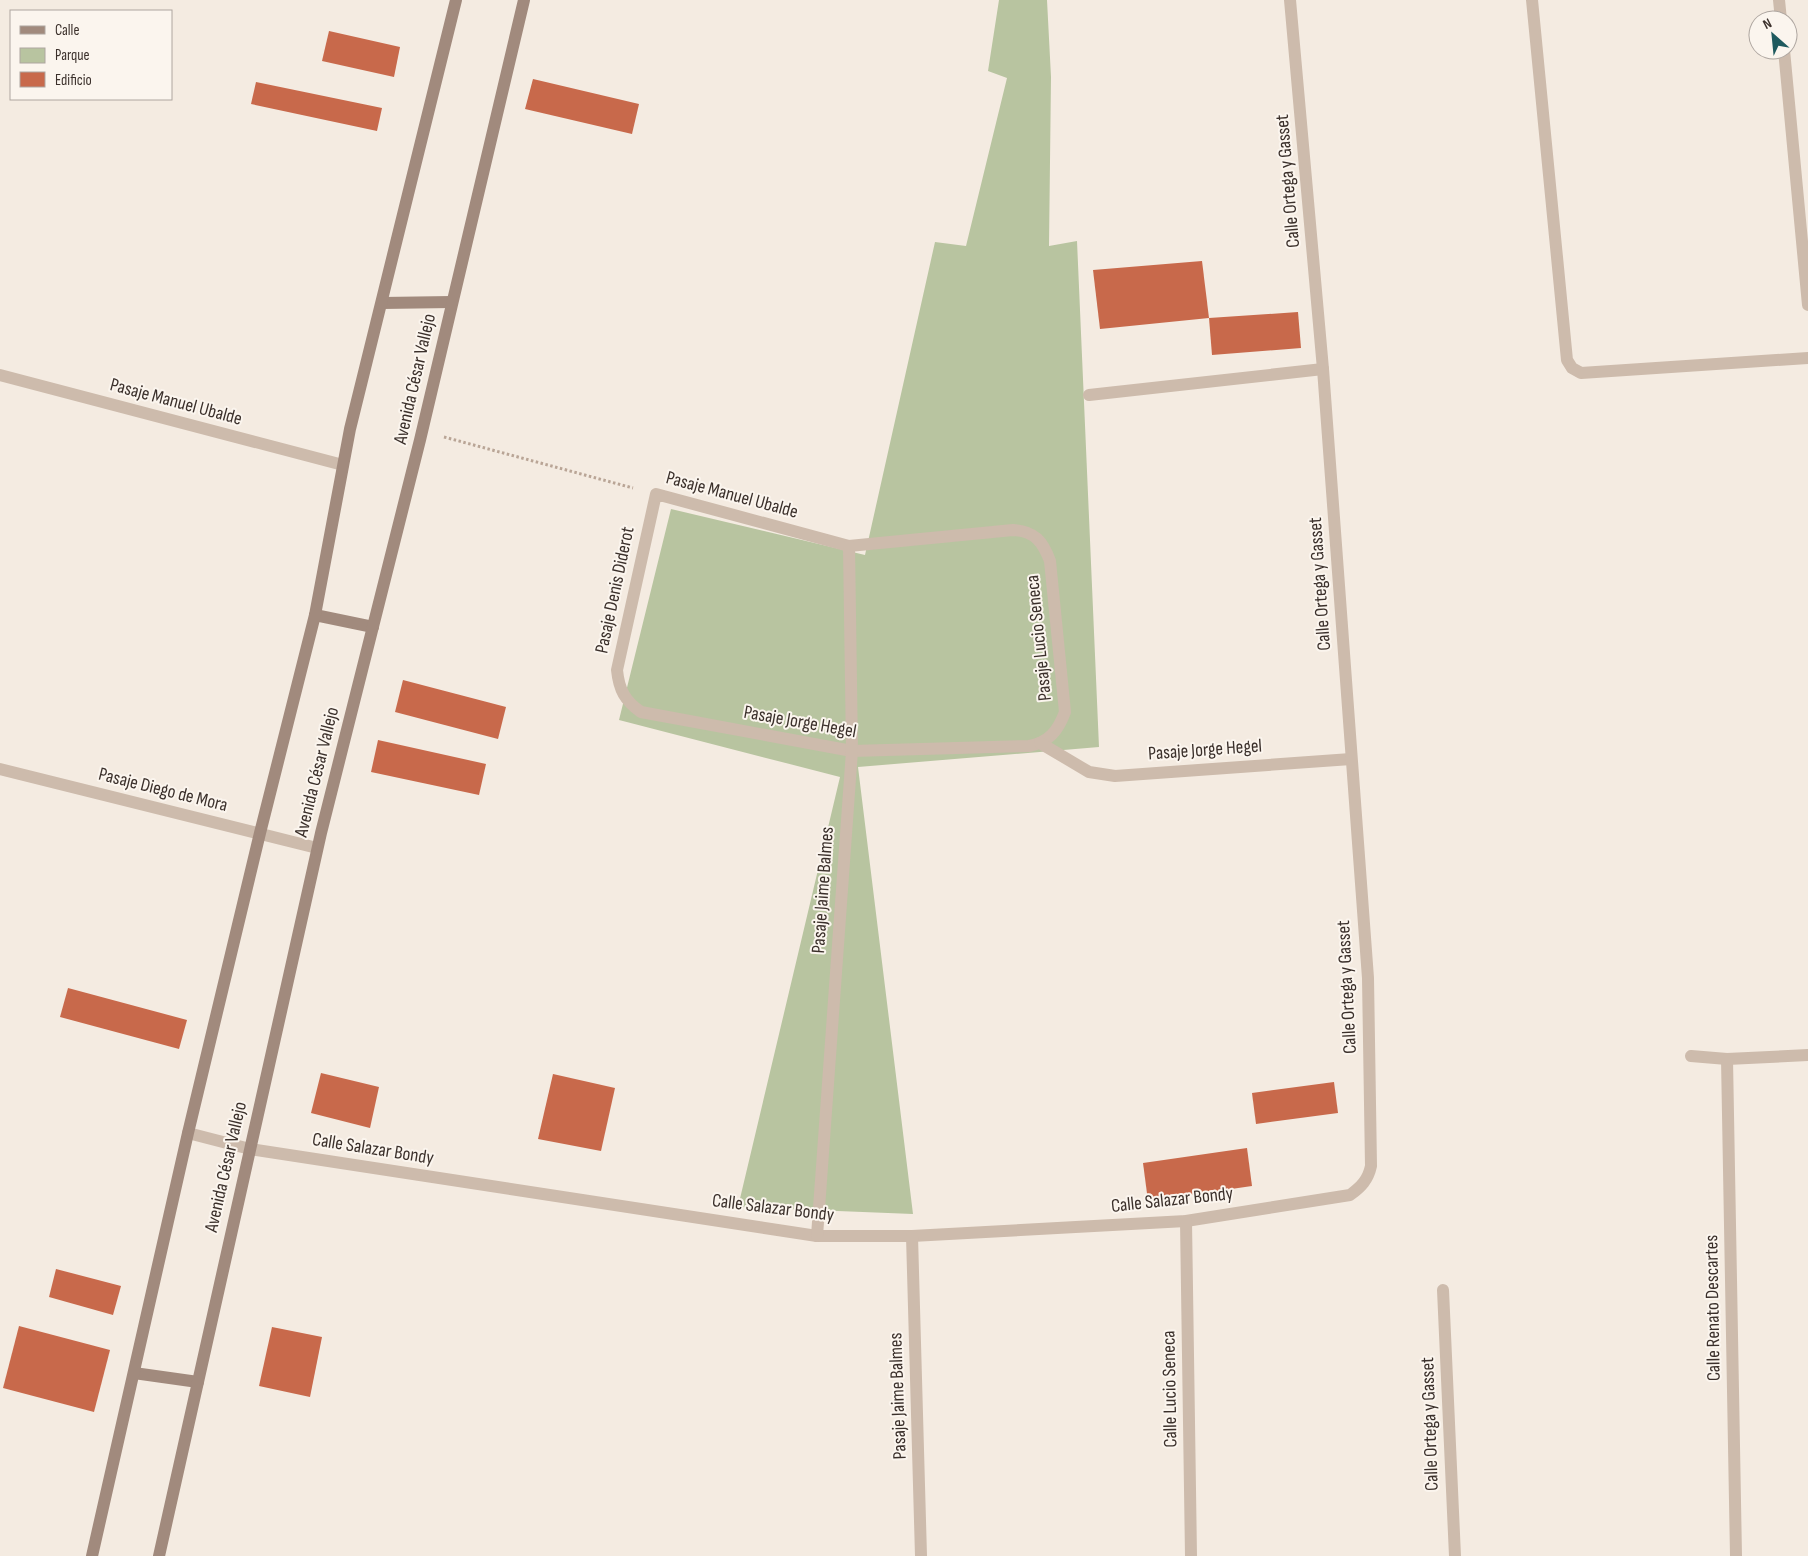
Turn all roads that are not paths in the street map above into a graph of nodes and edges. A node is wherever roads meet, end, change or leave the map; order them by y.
1 (456, 0) edge
2 (524, 0) edge
3 (1290, 0) edge
4 (1532, 0) edge
5 (1785, 60) edge
6 (452, 302) junction
7 (382, 303) junction
8 (1808, 305) edge
9 (1808, 358) edge
10 (1324, 369) junction
11 (0, 375) edge
12 (1089, 394) dead end
13 (343, 465) junction
14 (656, 494) joint
15 (1036, 537) joint
16 (849, 546) junction
17 (315, 615) junction
18 (372, 628) junction
19 (622, 694) joint
20 (1052, 736) joint
21 (1040, 743) junction
22 (852, 752) junction
23 (1351, 758) junction
24 (0, 770) edge
25 (260, 832) junction
26 (317, 848) junction
27 (1808, 1055) edge
28 (1691, 1056) dead end
29 (1727, 1059) junction
30 (188, 1134) junction
31 (250, 1149) junction
32 (1371, 1166) joint
33 (1186, 1221) junction
34 (817, 1236) junction
35 (912, 1236) junction
36 (1443, 1290) dead end
37 (134, 1373) junction
38 (198, 1382) junction
39 (92, 1556) edge
40 (159, 1556) edge
41 (921, 1556) edge
42 (1191, 1556) edge
43 (1454, 1556) edge
44 (1736, 1556) edge

1 - 7 main road
2 - 6 main road, Avenida César Vallejo
3 - 10 street, Calle Ortega y Gasset
4 - 9 street
5 - 8 street
6 - 7 main road
6 - 18 main road, Avenida César Vallejo
7 - 13 main road
10 - 12 street
10 - 23 street, Calle Ortega y Gasset
11 - 13 street, Pasaje Manuel Ubalde
13 - 17 main road
14 - 16 street, Pasaje Manuel Ubalde
14 - 19 street, Pasaje Denis Diderot
15 - 16 street, Pasaje Manuel Ubalde
15 - 20 street, Pasaje Lucio Seneca
16 - 22 street, Pasaje Jaime Balmes
17 - 18 main road
17 - 25 main road
18 - 26 main road, Avenida César Vallejo
19 - 22 street, Pasaje Jorge Hegel
20 - 21 street, Pasaje Jorge Hegel
21 - 22 street, Pasaje Jorge Hegel
21 - 23 street, Pasaje Jorge Hegel
22 - 34 street, Pasaje Jaime Balmes
23 - 32 street, Calle Ortega y Gasset
24 - 25 street, Pasaje Diego de Mora
25 - 26 street, Pasaje Diego de Mora
25 - 30 main road
26 - 31 main road, Avenida César Vallejo
27 - 29 street
28 - 29 street
29 - 44 street, Calle Renato Descartes
30 - 31 street, Calle Salazar Bondy
30 - 37 main road
31 - 34 street, Calle Salazar Bondy
31 - 38 main road, Avenida César Vallejo
32 - 33 street, Calle Salazar Bondy
33 - 35 street, Calle Salazar Bondy
33 - 42 street, Calle Lucio Seneca
34 - 35 street, Calle Salazar Bondy
35 - 41 street, Pasaje Jaime Balmes
36 - 43 street, Calle Ortega y Gasset
37 - 38 main road
37 - 39 main road
38 - 40 main road, Avenida César Vallejo

